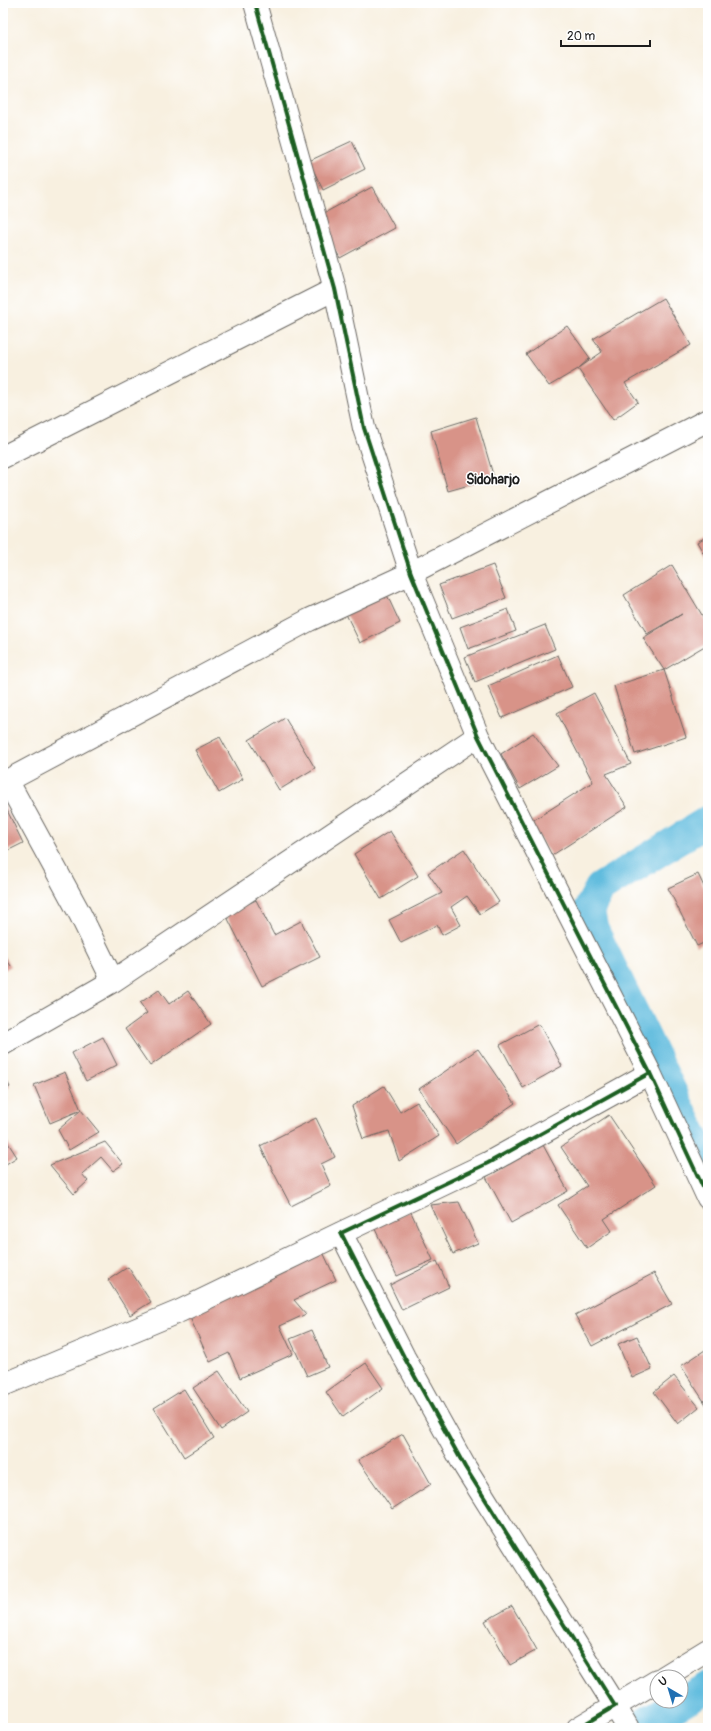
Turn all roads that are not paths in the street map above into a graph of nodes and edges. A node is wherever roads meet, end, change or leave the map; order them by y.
1 (255, 3) edge
2 (335, 289) junction
3 (708, 420) edge
4 (3, 457) edge
5 (411, 573) junction
6 (478, 736) junction
7 (5, 781) edge
8 (113, 981) junction
9 (3, 1044) edge
10 (650, 1073) junction
11 (708, 1198) edge
12 (341, 1233) junction
13 (3, 1384) edge
14 (708, 1650) edge
15 (677, 1669) edge
16 (649, 1689) edge
17 (622, 1718) edge
18 (578, 1728) edge

1 - 2 street
2 - 4 street
2 - 5 street
3 - 5 street
5 - 6 street
5 - 7 street
6 - 8 street
6 - 10 street
7 - 8 street
8 - 9 street
10 - 11 street
10 - 12 street
12 - 13 street
12 - 17 street
14 - 15 street
16 - 17 street
17 - 18 street

